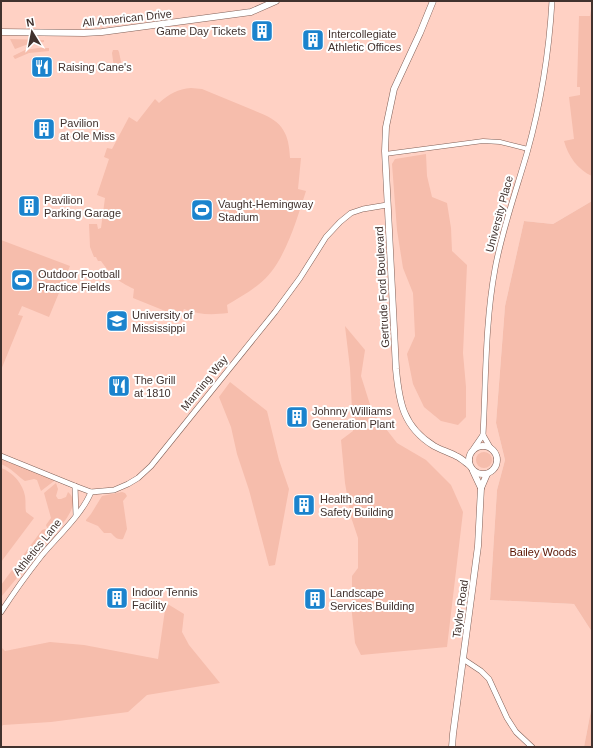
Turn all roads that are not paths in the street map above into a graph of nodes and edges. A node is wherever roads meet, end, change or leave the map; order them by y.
1 (276, 1) edge
2 (433, 1) edge
3 (552, 1) edge
4 (1, 32) edge
5 (528, 149) junction
6 (385, 154) junction
7 (387, 206) junction
8 (483, 435) junction
9 (474, 448) junction
10 (491, 448) junction
11 (470, 454) junction
12 (1, 456) edge
13 (458, 456) junction
14 (469, 465) junction
15 (473, 471) junction
16 (487, 474) junction
17 (75, 486) junction
18 (480, 488) junction
19 (91, 492) junction
20 (76, 515) junction
21 (1, 612) edge
22 (463, 659) junction
23 (452, 747) edge
24 (532, 747) edge

1 - 4 street, All American Drive
2 - 6 street, Gertrude Ford Boulevard
3 - 5 street, University Place
5 - 6 street
5 - 8 street, University Place
6 - 7 street, Gertrude Ford Boulevard
7 - 13 street, Gertrude Ford Boulevard
7 - 19 street, Manning Way
8 - 9 street
8 - 10 street
9 - 10 street
9 - 11 street
10 - 16 street
11 - 13 street
11 - 14 street
12 - 17 street, Manning Way
13 - 14 street, Gertrude Ford Boulevard
14 - 15 street
15 - 16 street
15 - 18 street
16 - 18 street, Taylor Road
17 - 19 street, Manning Way
17 - 20 street, Athletics Lane
18 - 22 street, Taylor Road
19 - 20 street, Athletics Lane
20 - 21 street, Athletics Lane
22 - 23 street, Taylor Road
22 - 24 street

